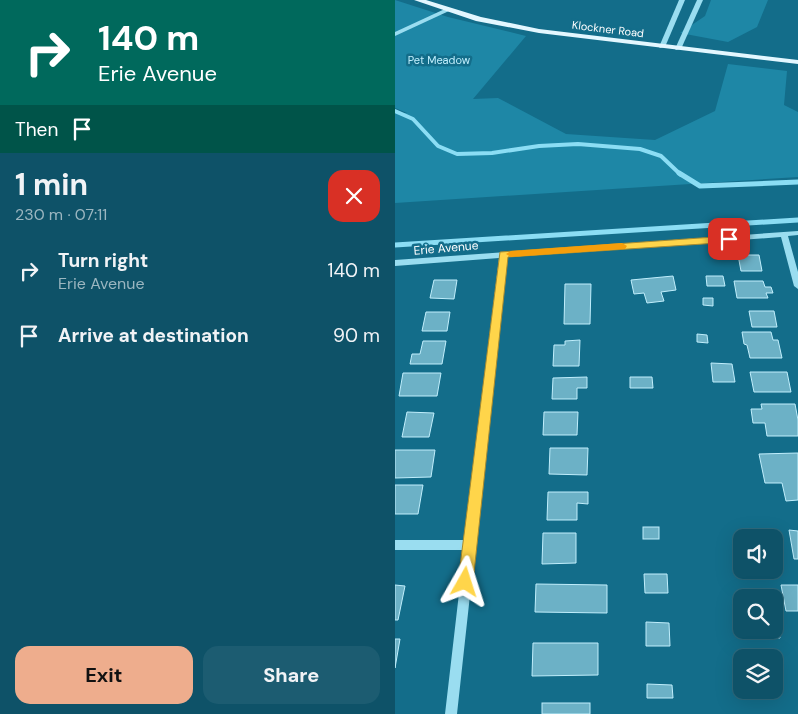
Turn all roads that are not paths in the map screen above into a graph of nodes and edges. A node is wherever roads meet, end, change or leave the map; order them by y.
1 (418, 0) edge
2 (682, 0) edge
3 (700, 0) edge
4 (447, 10) junction
5 (395, 34) edge
6 (662, 47) junction
7 (678, 49) junction
8 (798, 62) edge
9 (798, 234) edge
10 (784, 235) junction
11 (503, 254) junction
12 (395, 263) edge
13 (798, 286) edge
14 (469, 544) junction
15 (395, 545) edge
16 (451, 714) edge

1 - 4 main road, Klockner Road
2 - 6 street
3 - 7 street
4 - 5 street
4 - 6 main road, Klockner Road
6 - 7 main road, Klockner Road
7 - 8 main road, Klockner Road
9 - 10 street, Erie Avenue
10 - 11 street, Erie Avenue
10 - 13 street
11 - 12 street, Erie Avenue
11 - 14 street
14 - 15 street
14 - 16 street

